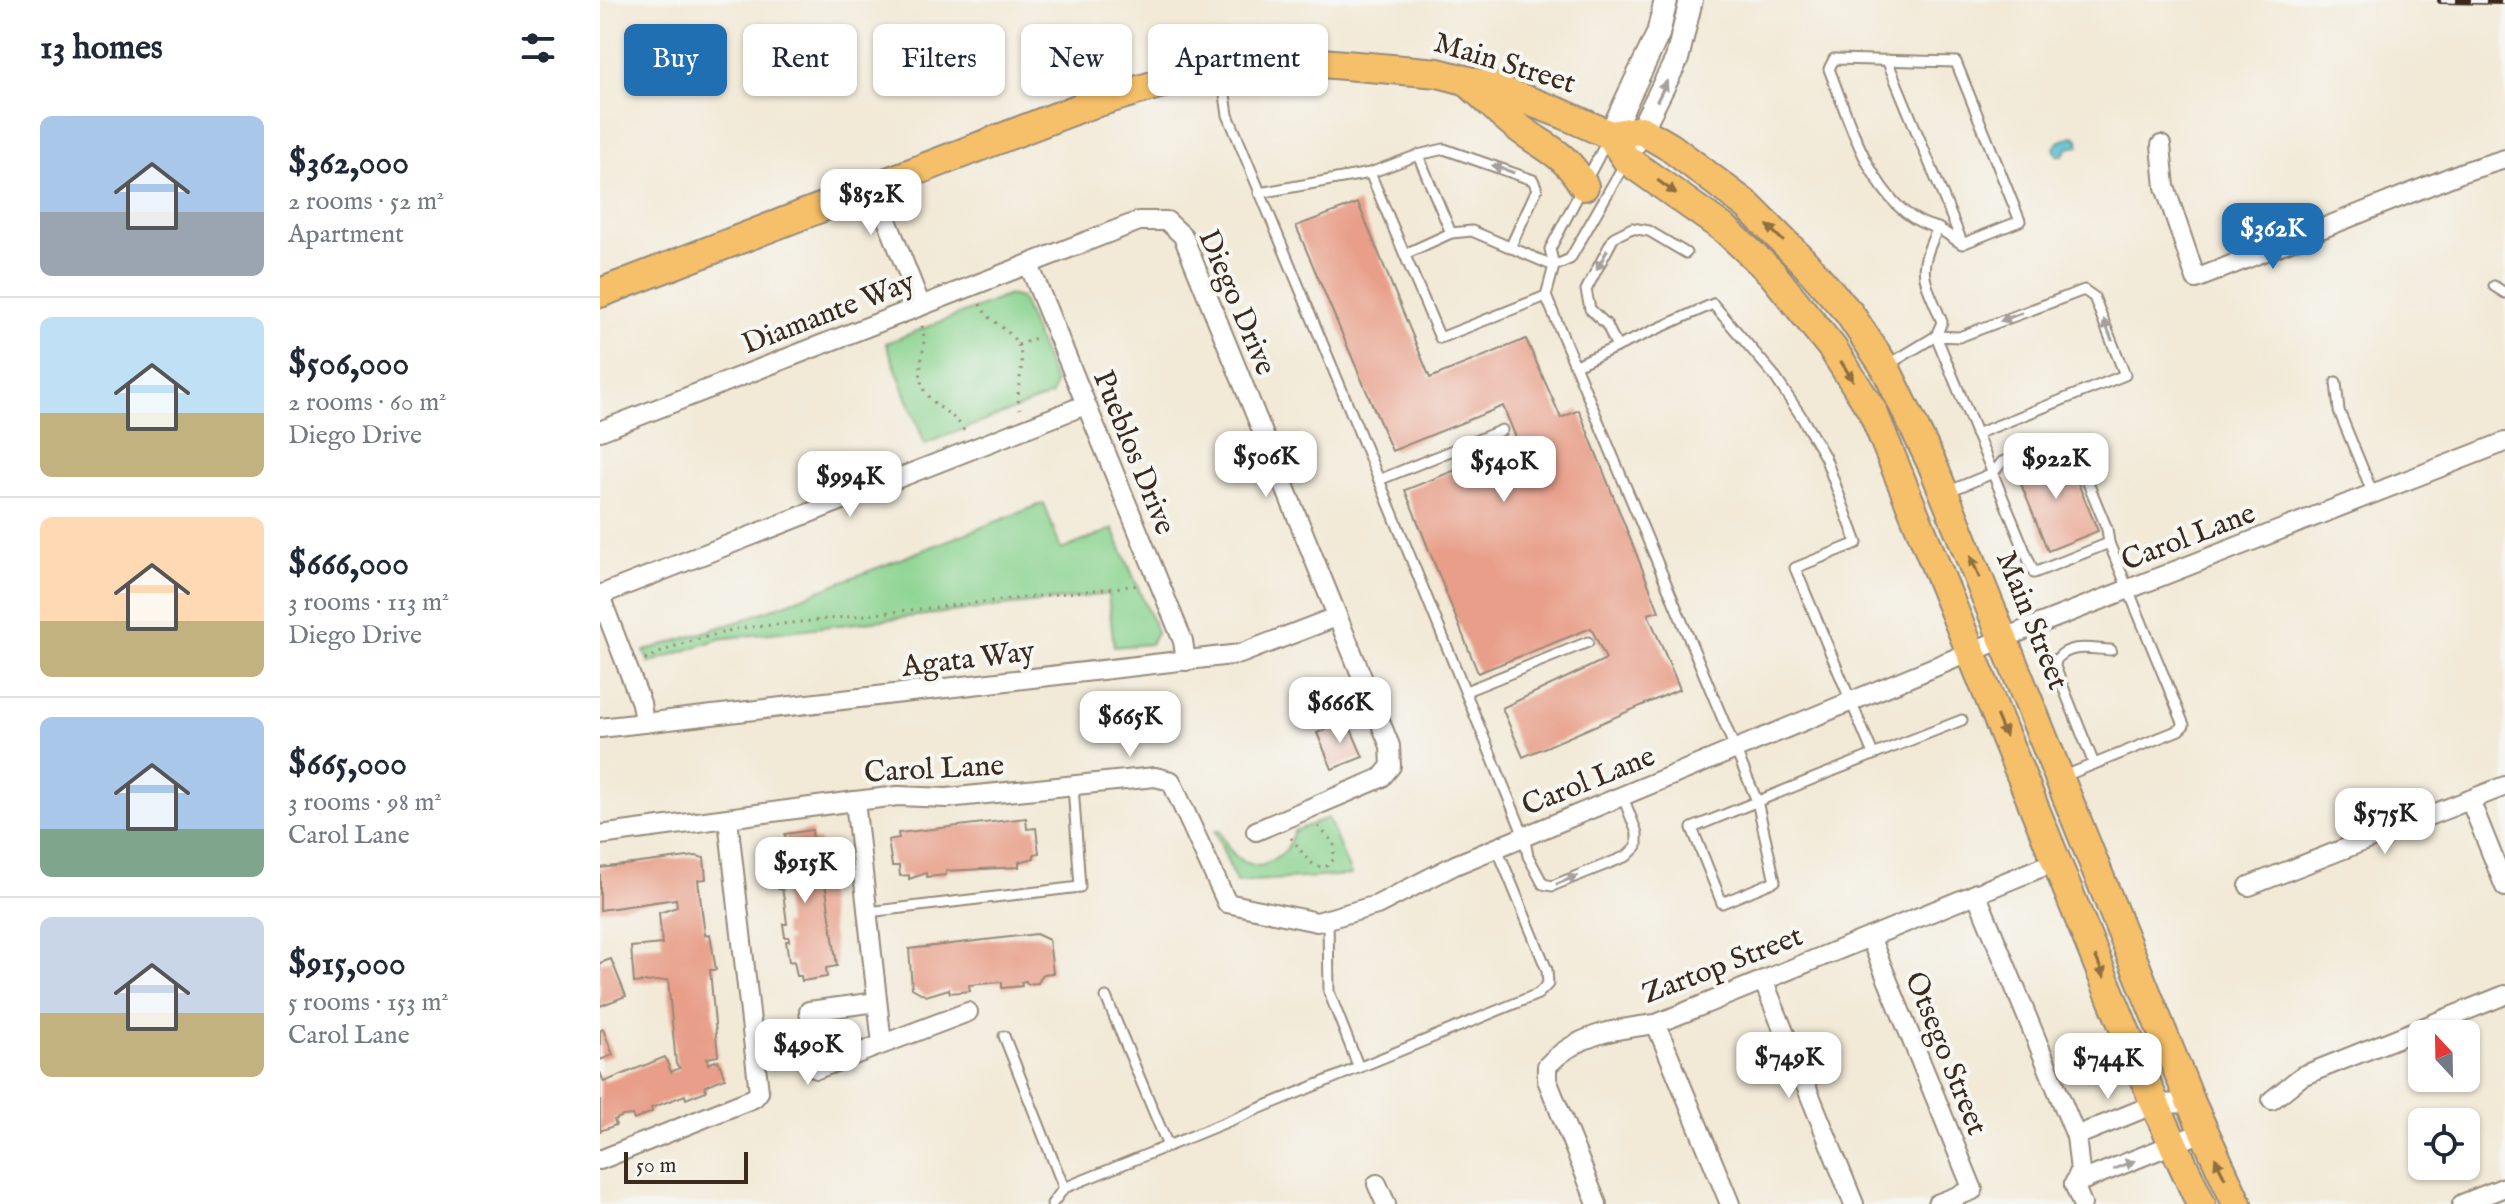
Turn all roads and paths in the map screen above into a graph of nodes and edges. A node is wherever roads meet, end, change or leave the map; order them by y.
1 (1666, 0) edge
2 (1691, 0) edge
3 (1887, 60) junction
4 (1328, 63) edge
5 (1466, 80) junction
6 (1148, 87) edge
7 (1225, 96) edge
8 (1641, 130) junction
9 (1610, 135) junction
10 (2161, 145) dead end
11 (1418, 155) junction
12 (2505, 159) edge
13 (1627, 160) junction
14 (1370, 173) junction
15 (1584, 186) junction
16 (874, 187) junction
17 (1259, 193) junction
18 (1167, 221) joint
19 (1938, 228) junction
20 (1451, 233) junction
21 (1962, 244) junction
22 (1510, 248) junction
23 (1686, 253) dead end
24 (1405, 254) junction
25 (1029, 265) junction
26 (1554, 266) junction
27 (2494, 286) dead end
28 (600, 293) edge
29 (2505, 293) edge
30 (1546, 296) junction
31 (980, 304) dead end
32 (921, 306) junction
33 (922, 326) dead end
34 (1936, 336) junction
35 (1038, 337) dead end
36 (1018, 345) junction
37 (1617, 347) junction
38 (1576, 365) junction
39 (1885, 367) junction
40 (2336, 382) dead end
41 (1085, 405) junction
42 (1020, 409) dead end
43 (1502, 430) dead end
44 (600, 431) edge
45 (964, 431) dead end
46 (1976, 434) junction
47 (2505, 442) edge
48 (1993, 473) junction
49 (1379, 480) junction
50 (1944, 493) junction
51 (2373, 494) junction
52 (2109, 543) junction
53 (1140, 585) dead end
54 (2128, 589) junction
55 (600, 595) edge
56 (1336, 617) junction
57 (2004, 639) junction
58 (1588, 642) dead end
59 (2111, 650) dead end
60 (1971, 654) junction
61 (645, 659) dead end
62 (1186, 661) junction
63 (1466, 691) junction
64 (1852, 702) junction
65 (1962, 720) dead end
66 (644, 723) junction
67 (600, 728) edge
68 (1736, 751) junction
69 (1873, 754) junction
70 (2094, 764) junction
71 (2061, 778) junction
72 (1073, 785) junction
73 (2505, 786) edge
74 (1623, 797) junction
75 (2470, 800) junction
76 (855, 801) junction
77 (1757, 801) junction
78 (728, 819) junction
79 (1314, 823) dead end
80 (1256, 831) dead end
81 (600, 835) edge
82 (1524, 836) junction
83 (1291, 838) dead end
84 (1497, 848) junction
85 (2057, 861) junction
86 (2249, 886) dead end
87 (2505, 887) edge
88 (1976, 893) junction
89 (868, 912) junction
90 (1328, 919) junction
91 (1870, 937) junction
92 (1763, 980) junction
93 (2505, 995) edge
94 (1106, 997) dead end
95 (877, 1002) junction
96 (968, 1012) dead end
97 (1656, 1024) junction
98 (1004, 1036) dead end
99 (882, 1044) junction
100 (1359, 1068) junction
101 (2272, 1100) dead end
102 (2191, 1103) junction
103 (2155, 1104) junction
104 (2203, 1132) junction
105 (2076, 1136) junction
106 (2172, 1145) junction
107 (1168, 1146) junction
108 (600, 1160) edge
109 (1377, 1184) dead end
110 (2074, 1184) junction
111 (2505, 1187) edge
112 (1064, 1188) junction
113 (1052, 1204) edge
114 (1386, 1204) edge
115 (1597, 1204) edge
116 (1730, 1204) edge
117 (1854, 1204) edge
118 (1937, 1204) edge
119 (2082, 1204) edge
120 (2201, 1204) edge
121 (2237, 1204) edge
122 (2462, 1204) edge

1 - 9 street
8 -> 2 street
3 - 19 lane
3 - 21 lane
3 - 21 lane
4 - 5 main road, Main Street
5 - 9 main road, Main Street
5 - 15 main road
6 - 16 main road, Main Street
7 - 17 lane
8 - 9 main road
8 - 13 street
39 -> 8 main road, Main Street
9 - 13 main road
9 - 15 lane
10 - 12 street
11 - 14 lane
11 - 20 lane
22 -> 11 lane
13 - 26 lane
13 -> 60 main road
14 - 17 lane
14 - 24 lane
15 - 26 lane
16 - 28 main road, Main Street
16 - 32 street
17 - 49 lane
18 - 25 street, Diamante Way
18 - 56 street, Diego Drive
19 - 21 lane
19 - 34 lane
20 - 22 lane
20 - 24 lane
22 - 26 lane
23 -> 37 lane
24 - 30 lane
25 - 32 street, Diamante Way
25 - 41 street, Pueblos Drive
26 - 30 lane
27 - 29 lane
30 - 38 lane
31 - 36 path
32 - 44 street, Diamante Way
33 - 45 path
34 - 39 lane
34 - 46 lane
46 -> 34 lane
35 - 36 path
36 - 42 path
37 - 38 lane
37 - 64 lane
38 - 68 lane
39 - 50 main road, Main Street
40 - 51 lane
41 - 55 street
41 - 62 street, Pueblos Drive
43 - 49 lane
46 - 48 lane
47 - 51 street, Carol Lane
48 - 50 lane
48 - 52 lane
48 - 52 lane
49 - 63 lane
57 -> 50 main road, Main Street
51 - 54 street, Carol Lane
52 - 54 lane
53 - 61 path
54 - 57 street, Carol Lane
54 - 70 lane
55 - 66 street
56 - 62 street, Agata Way
56 - 80 street, Diego Drive
57 - 60 street, Carol Lane
57 - 71 main road, Main Street
58 - 63 lane
59 - 70 lane
60 - 64 street, Carol Lane
60 -> 85 main road
62 - 66 street, Agata Way
63 - 82 lane
64 - 68 street, Carol Lane
64 - 69 lane
65 - 69 lane
66 - 67 street, Agata Way
68 - 74 street, Carol Lane
68 - 77 lane
69 - 77 lane
70 - 71 lane
71 - 102 main road, Main Street
72 - 76 street, Carol Lane
72 - 89 lane
72 - 90 street, Carol Lane
73 - 75 street
74 - 82 street, Carol Lane
82 -> 74 lane
75 - 86 street
75 - 87 street
76 - 78 street, Carol Lane
76 - 89 street
77 - 77 lane
78 - 81 street, Carol Lane
78 - 108 street
79 - 83 path
82 - 84 street, Carol Lane
84 - 90 street, Carol Lane
84 - 100 lane
85 - 88 street, Zartop Street
85 -> 103 main road
88 - 91 street, Zartop Street
88 - 105 street
89 - 95 street
90 - 100 lane
91 - 92 street, Zartop Street
91 - 118 street, Otsego Street
92 - 97 street, Zartop Street
92 - 117 street
93 - 101 street
94 - 107 lane
95 - 99 street
95 - 99 street
96 - 99 street
97 - 115 street, Zartop Street
97 - 116 street
98 - 112 lane
100 - 107 lane
102 - 103 street
102 - 104 main road, Main Street
103 - 105 street
103 - 106 main road
104 - 106 street
121 -> 104 main road, Main Street
105 - 110 street
110 -> 106 street
106 - 120 main road
107 - 112 lane
109 - 114 street
110 - 119 street
111 - 122 street
112 - 113 lane

